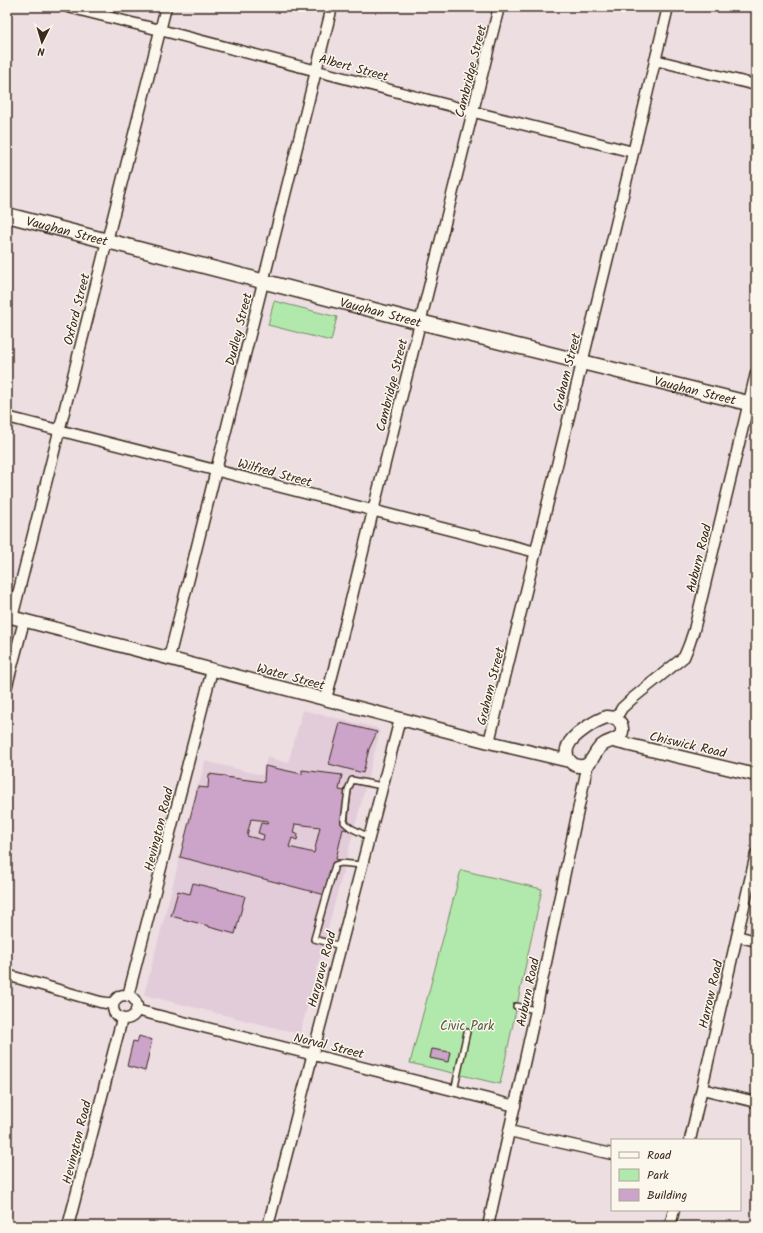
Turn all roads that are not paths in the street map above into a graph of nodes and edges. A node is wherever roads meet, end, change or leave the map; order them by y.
1 (68, 7) edge
2 (166, 7) edge
3 (332, 7) edge
4 (499, 7) edge
5 (668, 7) edge
6 (160, 30) junction
7 (655, 60) junction
8 (317, 70) junction
9 (756, 85) edge
10 (473, 112) junction
11 (633, 152) junction
12 (7, 215) edge
13 (107, 241) junction
14 (264, 282) junction
15 (420, 322) junction
16 (582, 363) junction
17 (756, 373) edge
18 (752, 404) edge
19 (7, 417) edge
20 (59, 430) junction
21 (216, 470) junction
22 (373, 511) junction
23 (536, 552) junction
24 (14, 618) edge
25 (169, 658) junction
26 (212, 670) junction
27 (7, 685) edge
28 (326, 699) junction
29 (400, 718) junction
30 (616, 718) junction
31 (613, 741) junction
32 (489, 742) junction
33 (569, 761) junction
34 (588, 763) junction
35 (756, 775) edge
36 (382, 786) junction
37 (369, 837) junction
38 (756, 854) edge
39 (362, 865) junction
40 (737, 936) junction
41 (756, 941) edge
42 (341, 946) junction
43 (7, 975) edge
44 (128, 996) junction
45 (113, 1004) junction
46 (516, 1006) dead end
47 (136, 1010) junction
48 (536, 1010) junction
49 (122, 1019) junction
50 (467, 1032) dead end
51 (313, 1054) junction
52 (702, 1089) junction
53 (454, 1091) junction
54 (756, 1102) edge
55 (515, 1106) junction
56 (509, 1131) junction
57 (690, 1139) edge
58 (611, 1154) edge
59 (674, 1211) edge
60 (68, 1226) edge
61 (268, 1226) edge
62 (488, 1226) edge
63 (670, 1226) edge

1 - 6 street, Albert Street
2 - 6 street, Oxford Street
3 - 8 street, Dudley Street
4 - 10 street, Cambridge Street
5 - 7 street, Graham Street
6 - 8 street, Albert Street
6 - 13 street, Oxford Street
7 - 9 street
7 - 11 street, Graham Street
8 - 10 street, Albert Street
8 - 14 street, Dudley Street
10 - 11 street, Albert Street
10 - 15 street, Cambridge Street
11 - 16 street, Graham Street
12 - 13 main road, Vaughan Street
13 - 14 main road, Vaughan Street
13 - 20 street, Oxford Street
14 - 15 main road, Vaughan Street
14 - 21 street, Dudley Street
15 - 16 main road, Vaughan Street
15 - 22 street, Cambridge Street
16 - 18 main road, Vaughan Street
16 - 23 street, Graham Street
17 - 18 street, Auburn Road
18 - 30 street, Auburn Road
19 - 20 street, Wilfred Street
20 - 21 street, Wilfred Street
20 - 24 street, Oxford Street
21 - 22 street, Wilfred Street
21 - 25 street, Dudley Street
22 - 23 street, Wilfred Street
22 - 28 street, Cambridge Street
23 - 32 street, Graham Street
24 - 25 street, Water Street
24 - 27 street, Oxford Street
25 - 26 street, Water Street
26 - 28 street, Water Street
26 - 44 street, Hevington Road
28 - 29 street, Water Street
29 - 32 street, Water Street
29 - 36 street, Hargrave Road
30 - 31 street
30 - 33 street
31 - 34 street
31 - 35 street, Chiswick Road
32 - 33 street, Water Street
33 - 34 street, Water Street
34 - 48 street, Auburn Road
36 - 37 street, Hargrave Road
36 - 37 lane
37 - 39 street, Hargrave Road
38 - 40 street, Harrow Road
39 - 42 street, Hargrave Road
39 - 42 lane
40 - 41 street
40 - 52 street, Harrow Road
42 - 51 street, Hargrave Road
43 - 45 street
44 - 45 street
44 - 47 street
45 - 49 street
46 - 48 lane
47 - 49 street
47 - 51 street, Norval Street
48 - 55 street, Auburn Road
49 - 60 street, Hevington Road
50 - 53 lane
51 - 53 street, Norval Street
51 - 61 street, Hargrave Road
52 - 54 street
52 - 57 street, Harrow Road
53 - 55 street, Norval Street
55 - 56 street, Auburn Road
56 - 58 street
56 - 62 street, Auburn Road
59 - 63 street

